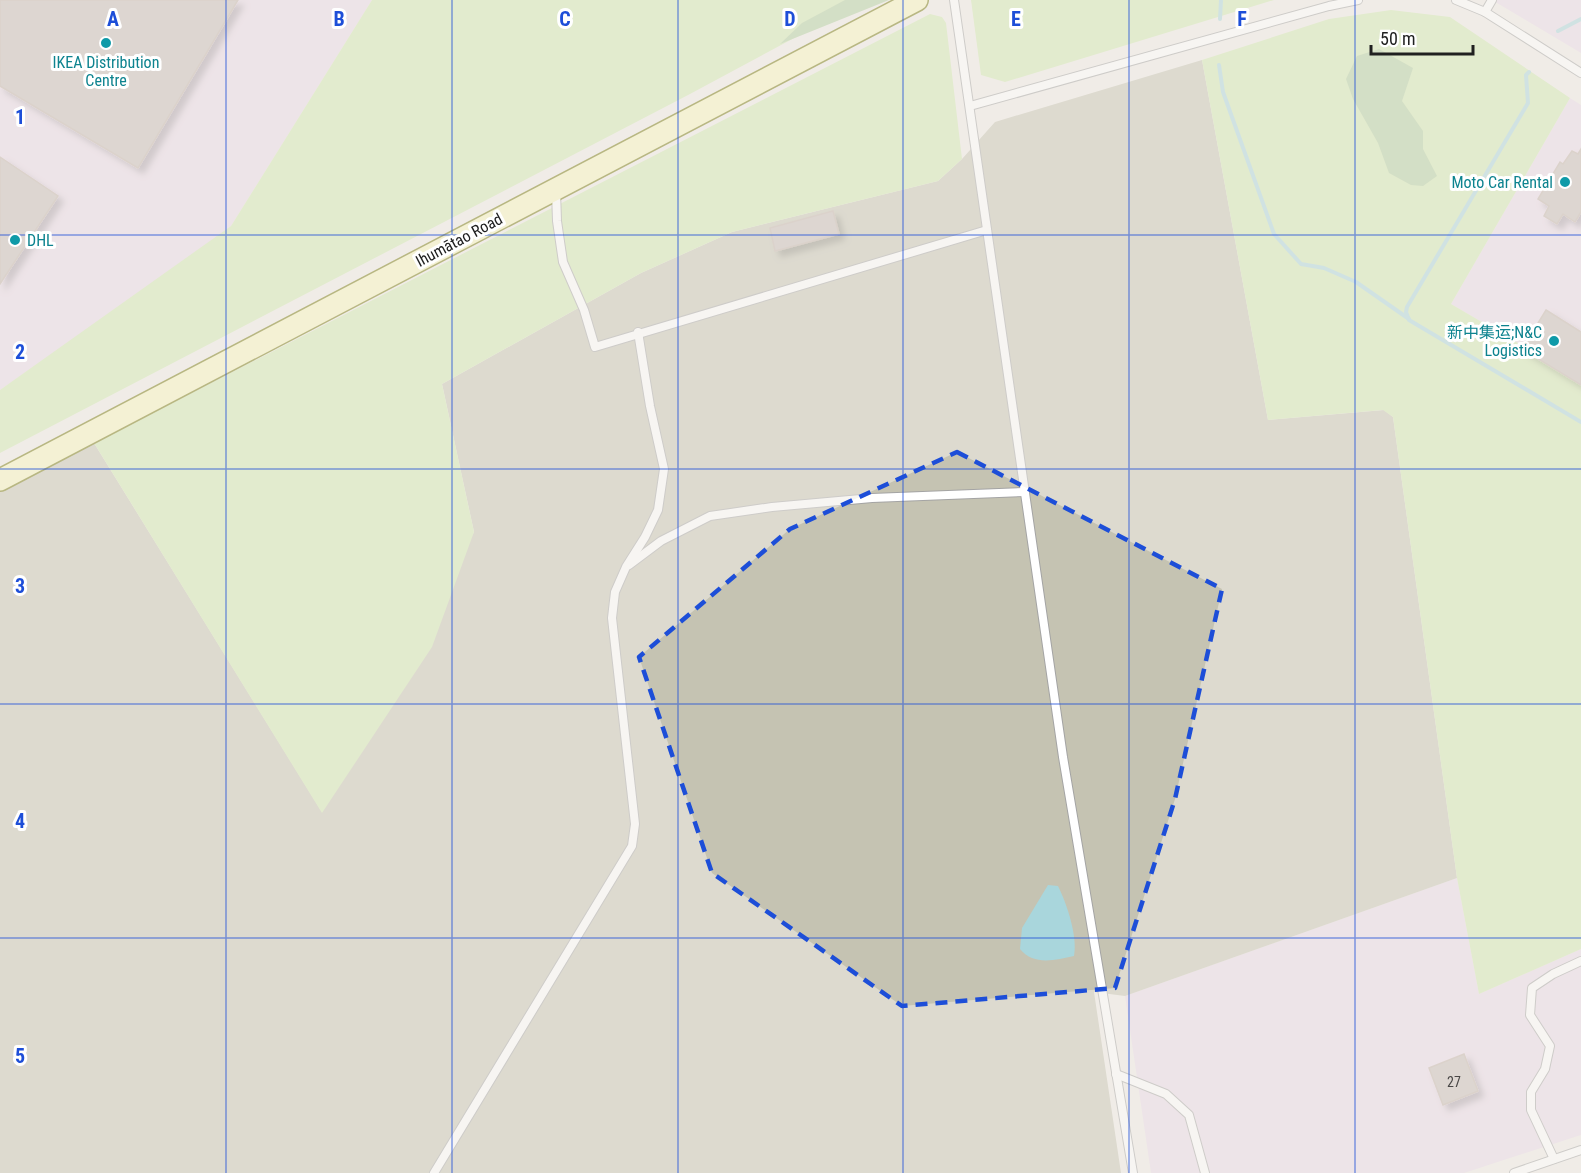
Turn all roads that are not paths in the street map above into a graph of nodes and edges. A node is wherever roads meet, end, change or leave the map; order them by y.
1 (917, 0) edge
2 (954, 0) edge
3 (1358, 0) edge
4 (1456, 0) edge
5 (1492, 0) edge
6 (1485, 12) junction
7 (1581, 73) edge
8 (969, 106) junction
9 (556, 189) junction
10 (987, 230) junction
11 (638, 332) junction
12 (0, 480) edge
13 (1025, 492) junction
14 (626, 567) junction
15 (1581, 961) edge
16 (1116, 1074) junction
17 (1581, 1150) edge
18 (1554, 1159) junction
19 (434, 1173) edge
20 (1132, 1173) edge
21 (1204, 1173) edge
22 (1514, 1173) edge

1 - 9 street, Ihumātao Road
2 - 8 lane
3 - 8 lane
4 - 6 lane
5 - 6 lane
6 - 7 lane
8 - 10 lane
9 - 11 lane
9 - 12 street, Ihumātao Road
10 - 11 lane
10 - 13 lane
11 - 14 lane
13 - 14 lane
13 - 16 lane
14 - 19 lane
15 - 18 lane
16 - 20 lane
16 - 21 lane
17 - 18 lane
18 - 22 lane

